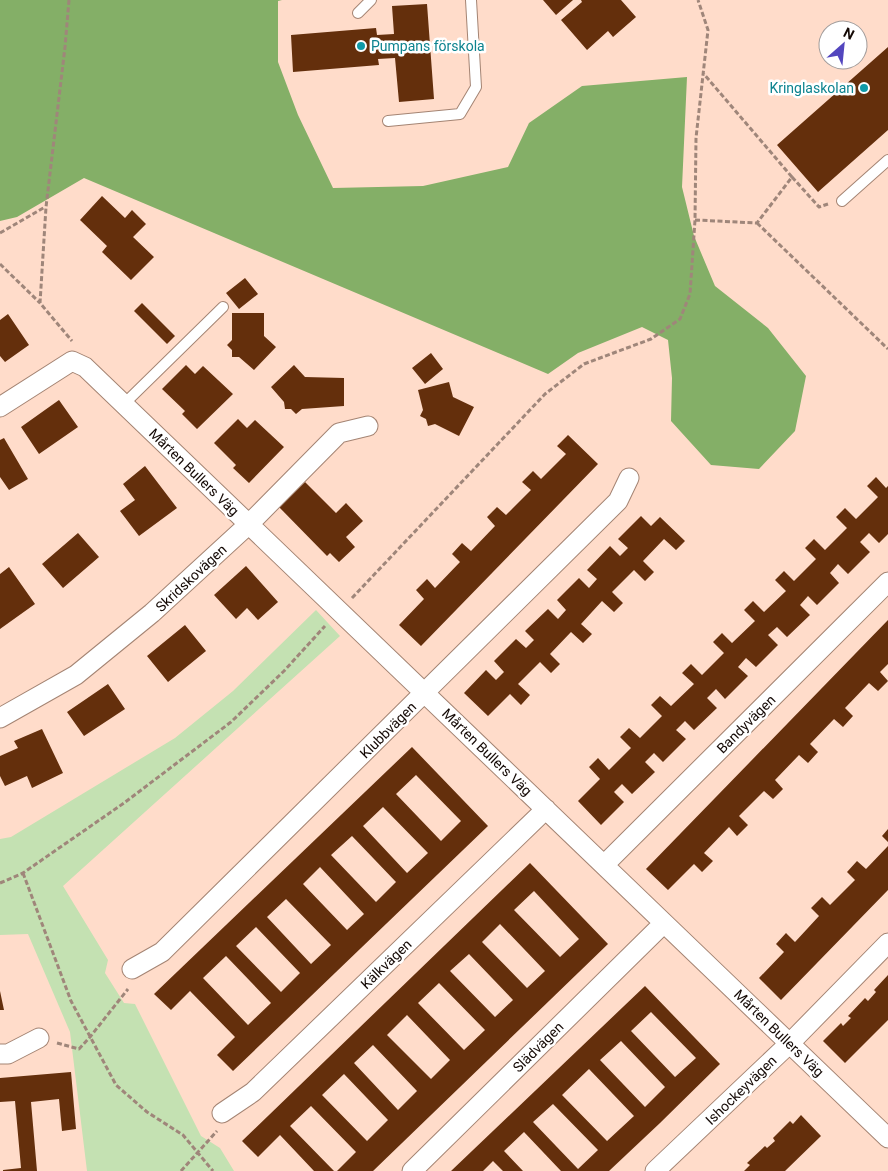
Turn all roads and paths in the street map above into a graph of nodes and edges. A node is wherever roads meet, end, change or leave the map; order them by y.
1 (69, 0) edge
2 (370, 0) edge
3 (470, 0) edge
4 (698, 0) edge
5 (358, 13) dead end
6 (702, 73) junction
7 (388, 121) dead end
8 (888, 160) edge
9 (792, 177) junction
10 (842, 201) joint
11 (46, 207) junction
12 (695, 220) junction
13 (757, 223) junction
14 (0, 233) edge
15 (0, 264) edge
16 (40, 303) junction
17 (223, 307) dead end
18 (888, 349) edge
19 (79, 364) junction
20 (124, 404) junction
21 (0, 407) edge
22 (368, 426) dead end
23 (629, 478) dead end
24 (249, 524) junction
25 (888, 582) edge
26 (339, 611) junction
27 (425, 693) junction
28 (0, 718) edge
29 (546, 809) junction
30 (604, 865) junction
31 (23, 873) junction
32 (0, 883) edge
33 (664, 923) junction
34 (888, 943) edge
35 (132, 969) joint
36 (90, 1037) junction
37 (39, 1038) joint
38 (790, 1043) junction
39 (0, 1054) edge
40 (222, 1113) joint
41 (888, 1138) edge
42 (199, 1153) junction
43 (181, 1171) edge
44 (213, 1171) edge
45 (412, 1171) edge
46 (655, 1171) edge

1 - 11 path
2 - 5 lane
3 - 7 lane
4 - 6 path
6 - 9 path
6 - 12 path
8 - 10 lane
9 - 10 path
9 - 13 path
11 - 14 path
11 - 16 path
12 - 13 path
12 - 26 path
13 - 18 path
15 - 16 path
16 - 19 path
17 - 20 lane
19 - 20 street, Mårten Bullers Väg
19 - 21 street
20 - 24 street, Mårten Bullers Väg
22 - 24 street, Skridskovägen
23 - 27 street, Klubbvägen
24 - 26 street, Mårten Bullers Väg
24 - 28 street, Skridskovägen
25 - 30 street, Bandyvägen
26 - 27 street, Mårten Bullers Väg
26 - 31 path
27 - 29 street, Mårten Bullers Väg
27 - 35 street, Klubbvägen
29 - 30 street, Mårten Bullers Väg
29 - 40 street, Kälkvägen
30 - 33 street, Mårten Bullers Väg
31 - 32 path
31 - 36 path
33 - 38 street, Mårten Bullers Väg
33 - 45 street, Slädvägen
34 - 38 street, Ishockeyvägen
35 - 36 path
36 - 37 path
36 - 42 path
37 - 39 street
38 - 41 street, Mårten Bullers Väg
38 - 46 street, Ishockeyvägen
40 - 42 path
42 - 43 path
42 - 44 path

